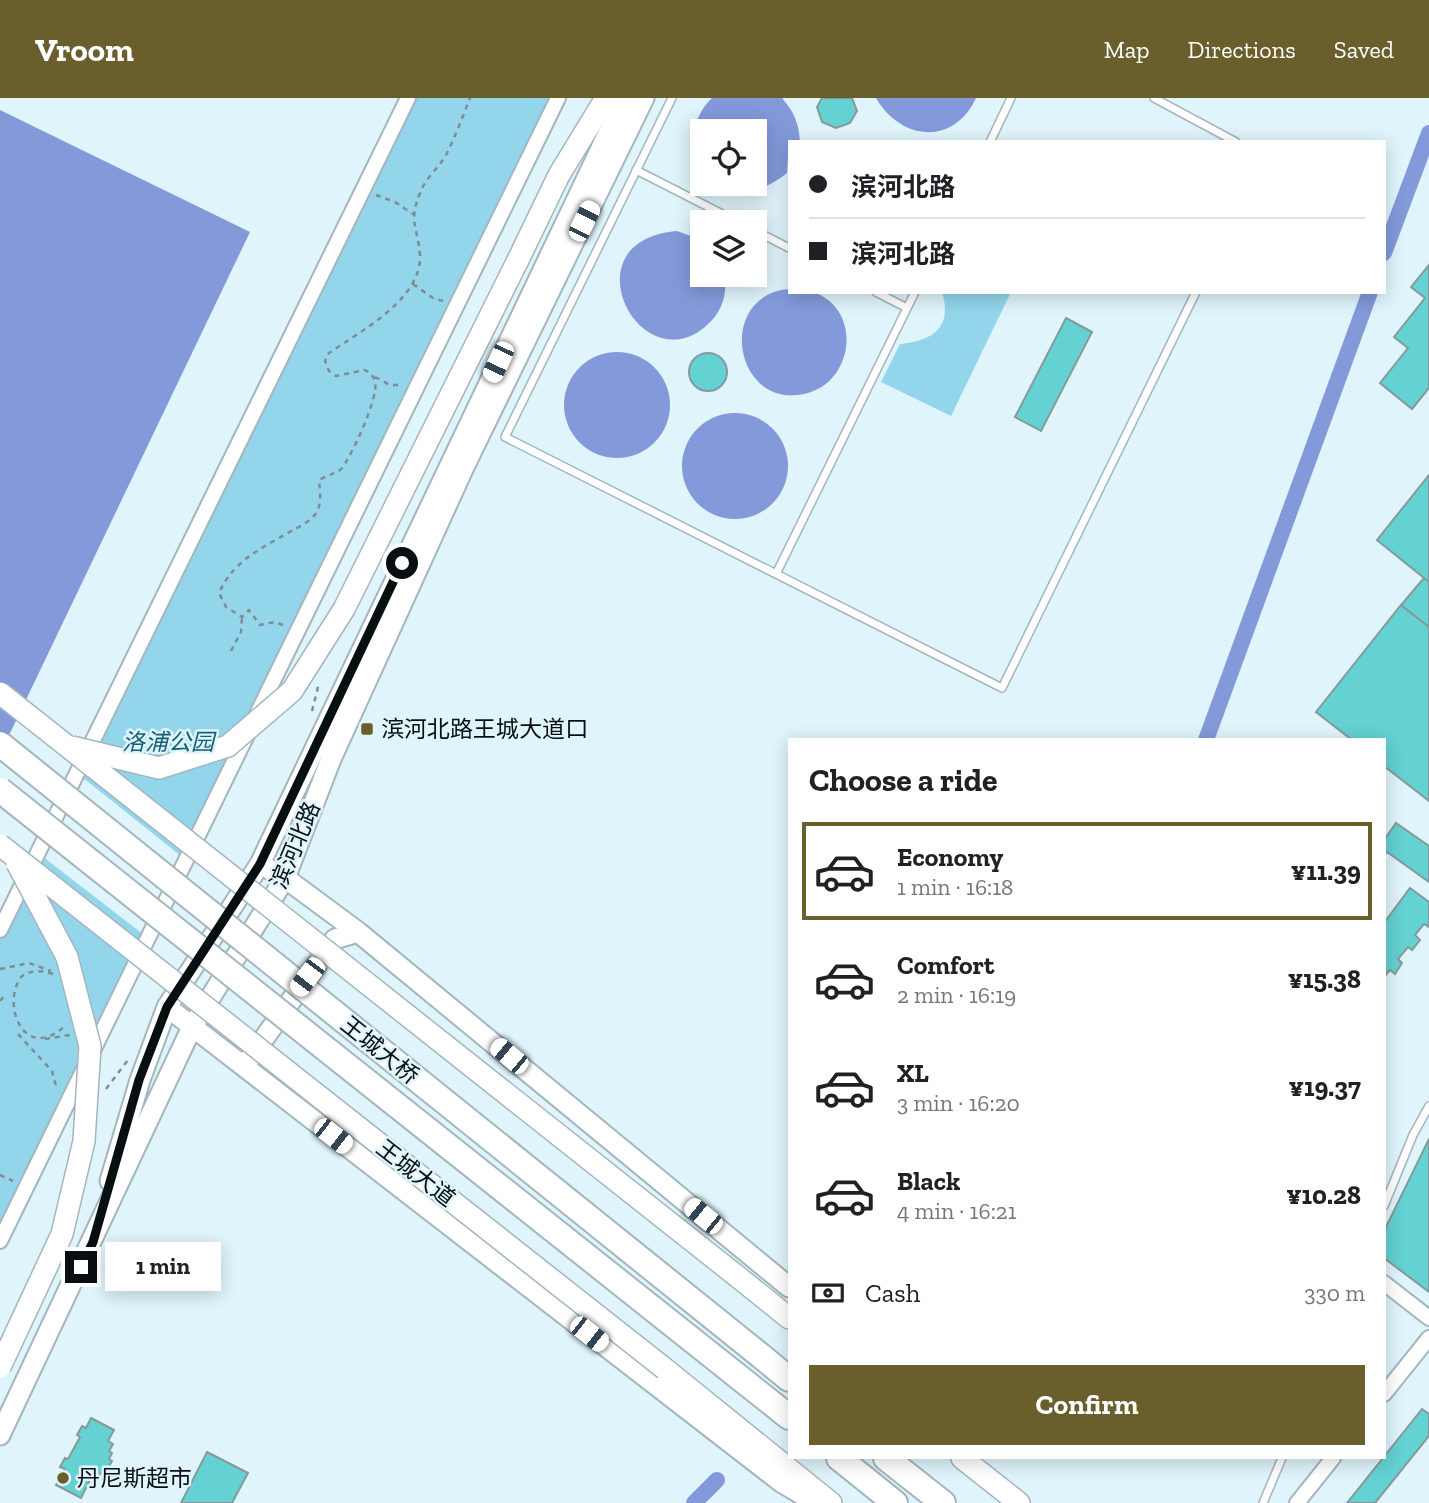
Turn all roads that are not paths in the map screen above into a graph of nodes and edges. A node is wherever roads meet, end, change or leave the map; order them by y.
1 (408, 98) edge
2 (558, 98) edge
3 (606, 98) edge
4 (625, 98) edge
5 (644, 98) edge
6 (671, 98) edge
7 (1011, 98) edge
8 (1154, 98) edge
9 (991, 140) edge
10 (1232, 140) edge
11 (636, 170) junction
12 (714, 210) edge
13 (767, 237) edge
14 (788, 247) edge
15 (880, 294) edge
16 (914, 294) edge
17 (1195, 294) edge
18 (907, 308) junction
19 (776, 574) junction
20 (0, 693) edge
21 (0, 744) edge
22 (64, 745) junction
23 (0, 790) edge
24 (6, 850) edge
25 (260, 864) junction
26 (285, 878) junction
27 (0, 930) edge
28 (358, 932) junction
29 (167, 1007) junction
30 (192, 1027) junction
31 (248, 1071) junction
32 (1429, 1106) edge
33 (1386, 1201) edge
34 (0, 1241) edge
35 (93, 1242) junction
36 (1386, 1285) edge
37 (788, 1286) edge
38 (788, 1317) edge
39 (1429, 1318) edge
40 (1429, 1338) edge
41 (0, 1367) edge
42 (788, 1378) edge
43 (1386, 1392) edge
44 (788, 1418) edge
45 (0, 1435) edge
46 (832, 1459) edge
47 (840, 1459) edge
48 (887, 1459) edge
49 (962, 1459) edge
50 (1282, 1459) edge
51 (1332, 1459) edge
52 (1013, 1501) edge
53 (816, 1503) edge
54 (831, 1503) edge
55 (881, 1503) edge
56 (895, 1503) edge
57 (943, 1503) edge
58 (1263, 1503) edge
59 (1297, 1503) edge

1 - 27 street
2 - 34 street
3 - 22 main road, bridge
4 - 25 main road, 滨河北路
5 - 26 main road, 滨河北路
6 - 11 lane
7 - 9 lane
8 - 10 lane
11 - 12 lane
11 - 19 lane
13 - 14 lane
15 - 18 lane
16 - 18 lane
17 - 19 lane
18 - 19 lane
20 - 22 main road, bridge
21 - 42 highway, 王城大桥, bridge
22 - 38 main road, bridge
23 - 44 highway, 王城大桥, bridge
24 - 41 main road, bridge
24 - 54 main road, 王城大道, bridge
25 - 26 main road
25 - 29 main road, 滨河北路
26 - 28 main road
26 - 30 main road, 滨河北路
28 - 31 main road
28 - 37 main road
29 - 30 main road
29 - 35 main road, 滨河北路
30 - 31 main road
30 - 35 main road, 滨河北路
31 - 53 main road
32 - 33 lane
35 - 45 main road, 滨河北路
36 - 39 street
40 - 43 street
46 - 55 main road
47 - 56 highway
48 - 57 highway
49 - 52 main road
50 - 58 lane
51 - 59 street

